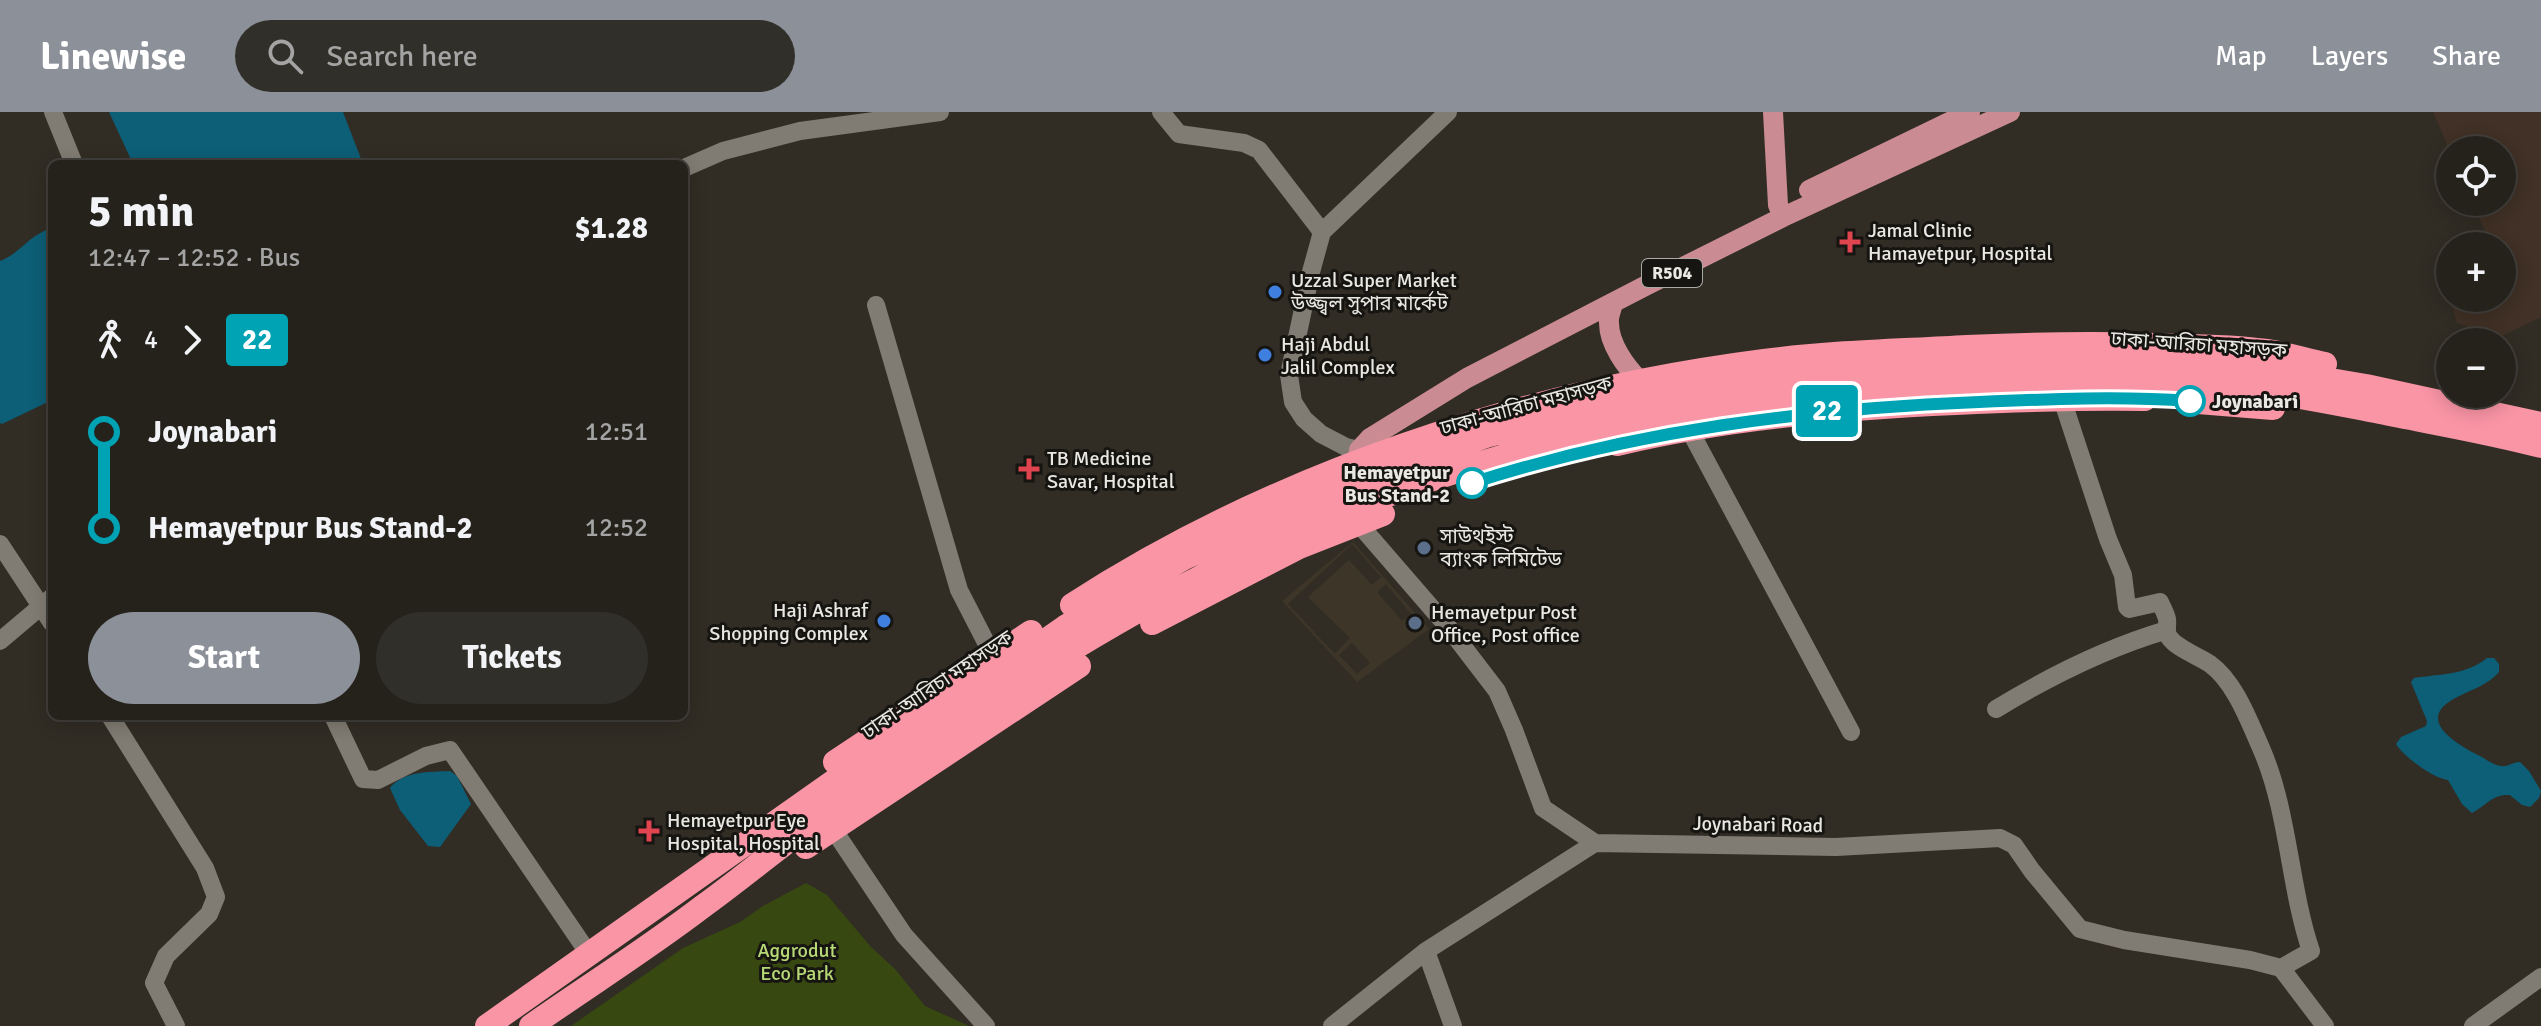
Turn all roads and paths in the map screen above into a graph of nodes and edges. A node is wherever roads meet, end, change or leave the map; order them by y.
1 (53, 112) edge
2 (940, 112) edge
3 (1161, 112) edge
4 (1448, 112) edge
5 (1773, 112) edge
6 (1970, 112) edge
7 (2010, 112) edge
8 (72, 160) edge
9 (688, 166) edge
10 (1781, 211) junction
11 (1322, 232) junction
12 (1613, 303) junction
13 (876, 305) dead end
14 (1640, 381) junction
15 (2362, 397) junction
16 (2062, 399) junction
17 (2541, 424) edge
18 (1689, 429) junction
19 (2541, 446) edge
20 (1350, 458) junction
21 (1358, 523) junction
22 (0, 544) edge
23 (46, 601) edge
24 (2168, 634) junction
25 (0, 641) edge
26 (993, 656) junction
27 (1996, 709) dead end
28 (112, 720) edge
29 (335, 720) edge
30 (1851, 732) dead end
31 (833, 829) junction
32 (1595, 843) junction
33 (681, 890) junction
34 (700, 910) junction
35 (1426, 951) junction
36 (589, 954) junction
37 (2281, 968) junction
38 (2541, 977) edge
39 (176, 1026) edge
40 (487, 1026) edge
41 (531, 1026) edge
42 (986, 1026) edge
43 (1332, 1026) edge
44 (1453, 1026) edge
45 (2325, 1026) edge
46 (2473, 1026) edge

1 - 8 street
2 - 9 street
3 - 11 street
4 - 11 street
5 - 10 main road
6 - 10 main road, R504
7 - 10 main road, R504
10 - 12 main road, R504
10 - 20 main road, R504
11 - 20 street
12 - 14 main road
12 - 20 main road, R504
13 - 26 street
14 - 15 highway
14 - 20 highway
15 - 16 highway
15 - 17 highway, ঢাকা-আরিচা মহাসড়ক
15 - 19 highway
15 - 33 highway, ঢাকা-আরিচা মহাসড়ক
15 - 34 highway, ঢাকা-আরিচা মহাসড়ক
16 - 18 highway
16 - 24 street
18 - 21 highway
18 - 30 street
20 - 26 highway
21 - 31 highway
21 - 32 street
22 - 23 street
23 - 25 street
24 - 27 street
24 - 37 street
26 - 33 highway
28 - 39 street
29 - 36 street
31 - 34 highway
31 - 42 street
32 - 35 street
32 - 37 street, Joynabari Road
33 - 36 highway, ঢাকা-আরিচা মহাসড়ক
34 - 41 highway, ঢাকা-আরিচা মহাসড়ক
35 - 43 street
35 - 44 street
36 - 40 highway, ঢাকা-আরিচা মহাসড়ক
37 - 45 street
38 - 46 street

